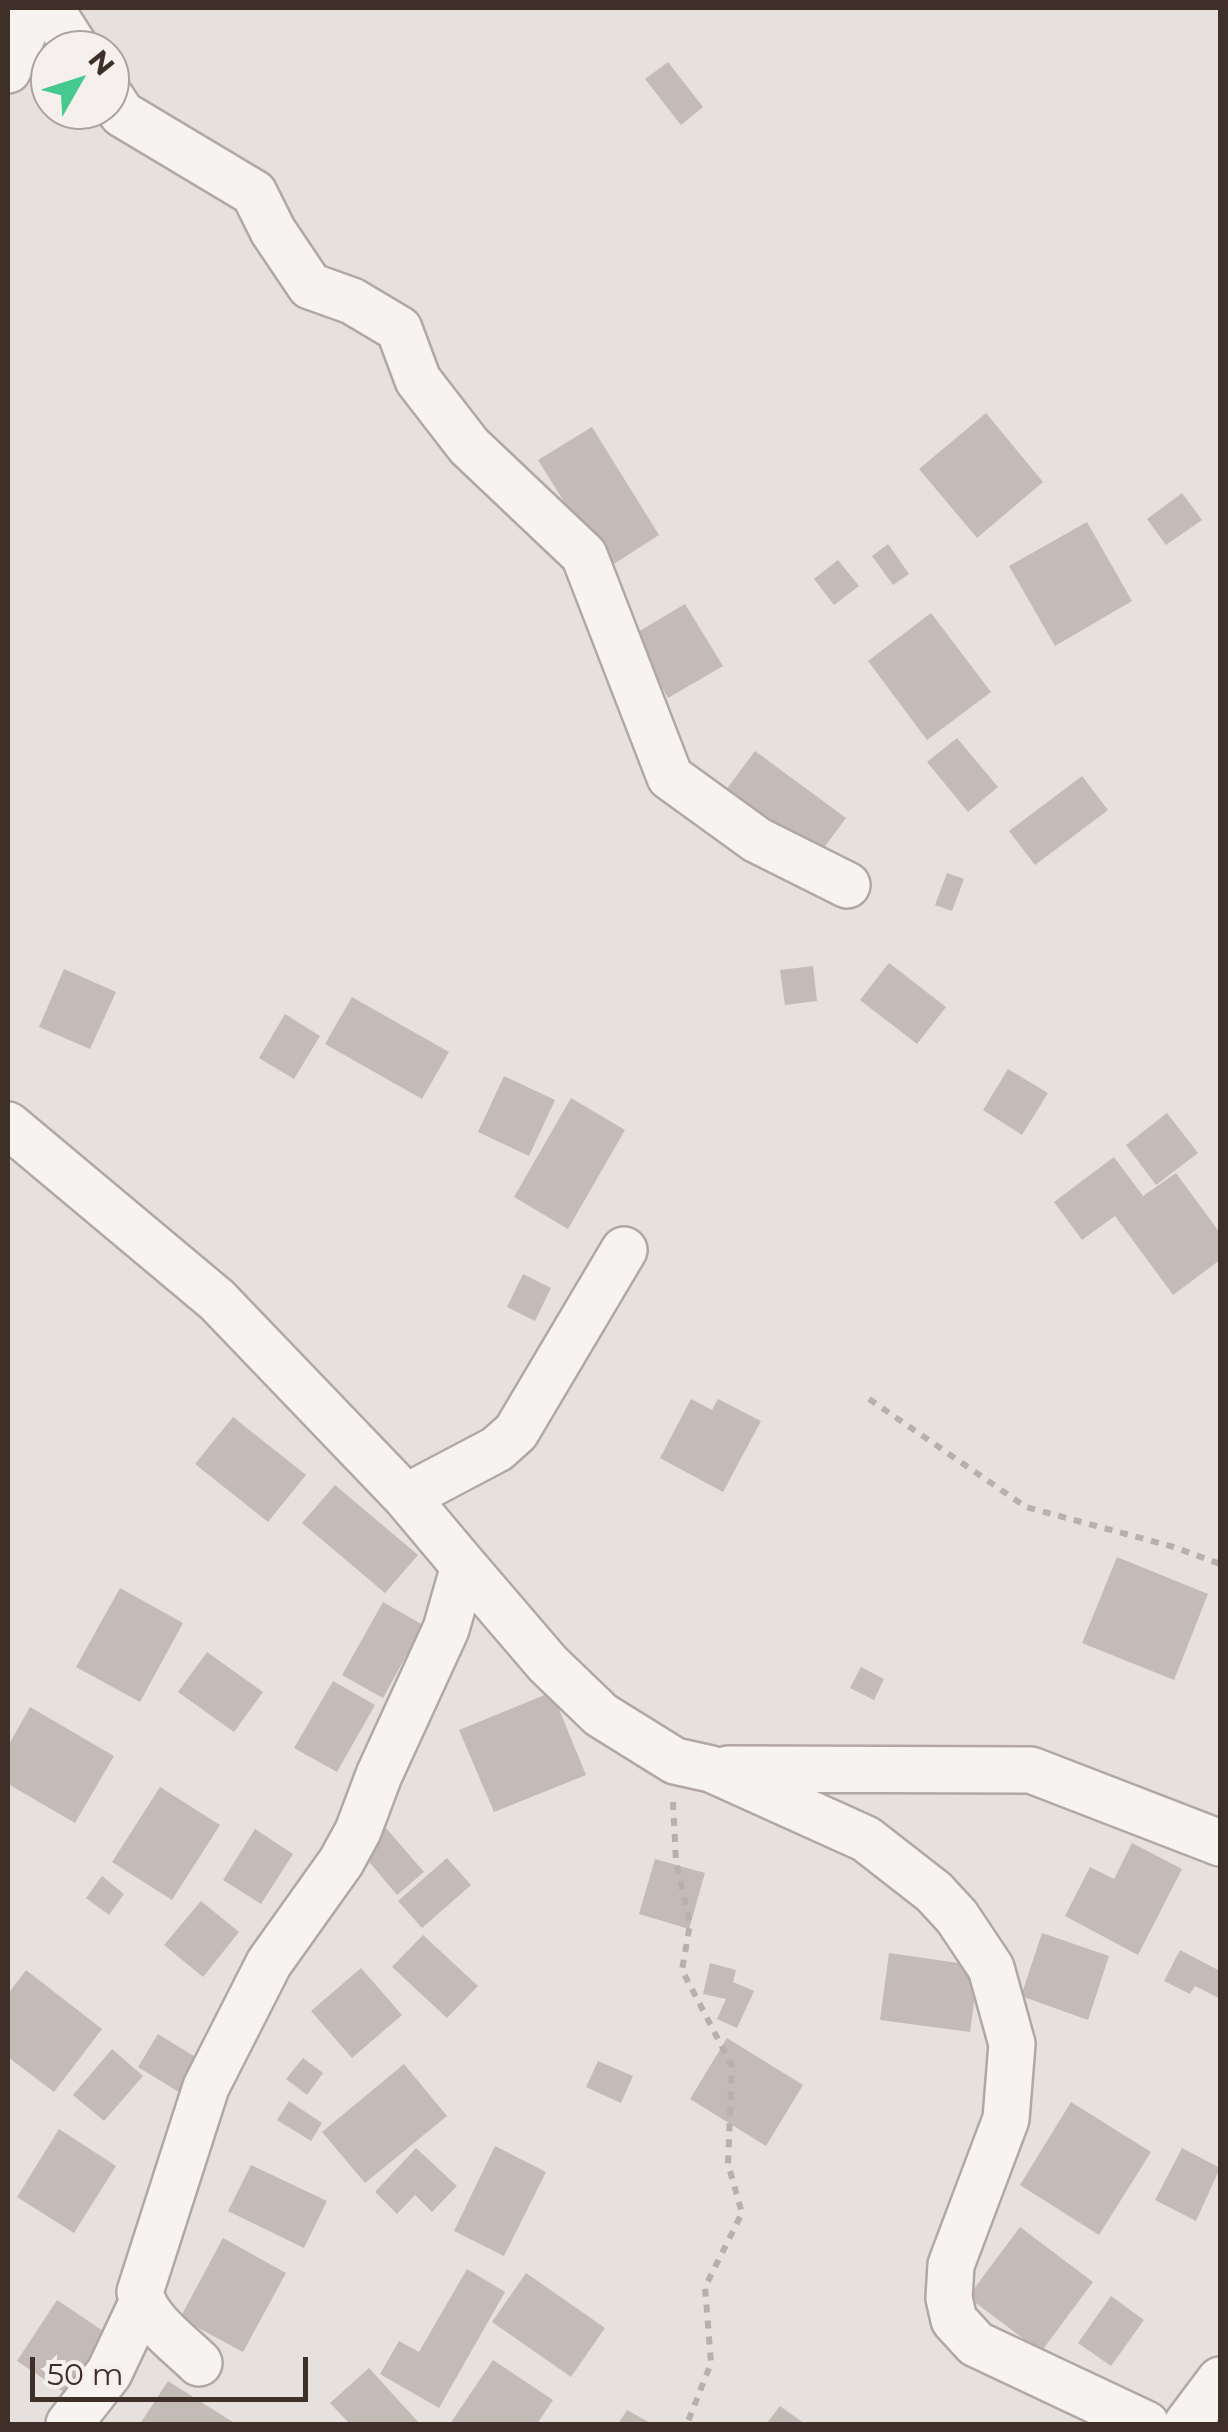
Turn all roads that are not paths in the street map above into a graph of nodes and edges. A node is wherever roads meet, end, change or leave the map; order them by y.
1 (26, 8) edge
2 (50, 8) edge
3 (64, 30) edge
4 (8, 70) edge
5 (130, 119) edge
6 (846, 885) dead end
7 (8, 1125) edge
8 (624, 1250) dead end
9 (406, 1497) junction
10 (464, 1566) junction
11 (693, 1765) junction
12 (1220, 1843) edge
13 (142, 2304) junction
14 (199, 2363) dead end
15 (1220, 2380) edge
16 (1140, 2423) edge
17 (69, 2424) edge
18 (1186, 2424) edge

1 - 4 street
2 - 3 street
5 - 6 street
7 - 9 street
8 - 9 street
9 - 10 street
10 - 11 street
10 - 13 street
11 - 12 street
11 - 16 street
13 - 14 street
13 - 17 street
15 - 18 street

